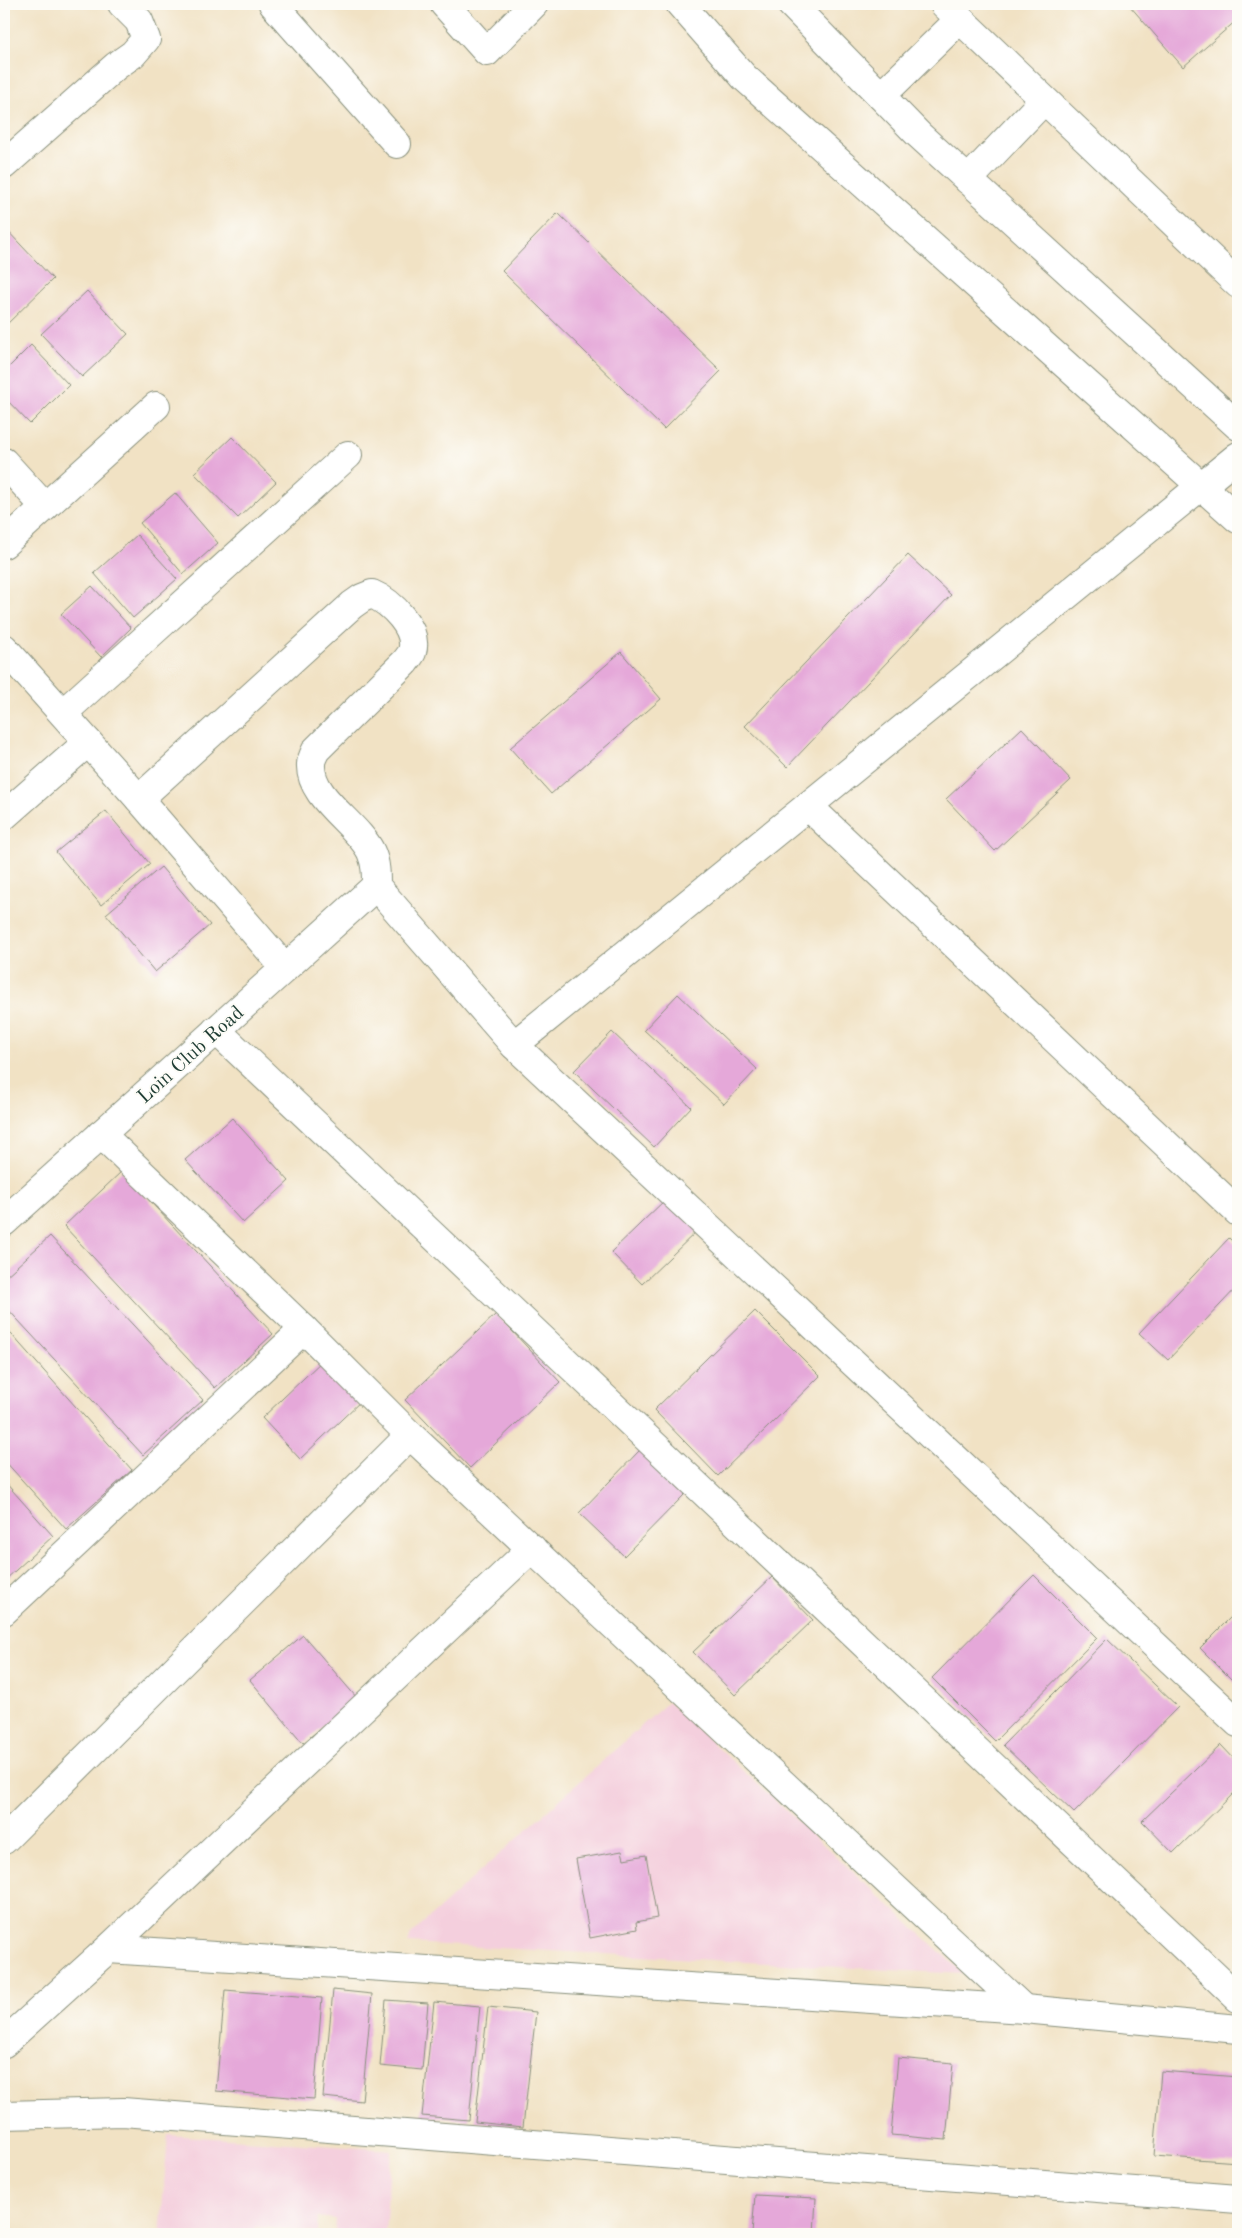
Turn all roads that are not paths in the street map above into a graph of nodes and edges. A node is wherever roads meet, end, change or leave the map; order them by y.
1 (122, 4) edge
2 (273, 4) edge
3 (444, 4) edge
4 (534, 4) edge
5 (680, 4) edge
6 (791, 4) edge
7 (952, 11) edge
8 (881, 96) junction
9 (1044, 100) junction
10 (397, 144) dead end
11 (4, 165) edge
12 (968, 180) junction
13 (1238, 284) edge
14 (156, 406) dead end
15 (1238, 426) edge
16 (348, 456) dead end
17 (1238, 456) edge
18 (4, 462) edge
19 (1202, 486) junction
20 (45, 507) junction
21 (1238, 519) edge
22 (4, 544) edge
23 (5, 652) edge
24 (63, 714) junction
25 (88, 742) junction
26 (140, 799) junction
27 (808, 806) junction
28 (4, 816) edge
29 (376, 886) junction
30 (285, 968) junction
31 (216, 1030) junction
32 (514, 1045) junction
33 (101, 1134) junction
34 (1238, 1212) edge
35 (4, 1222) edge
36 (304, 1330) junction
37 (410, 1435) junction
38 (532, 1548) junction
39 (4, 1611) edge
40 (1238, 1723) edge
41 (4, 1840) edge
42 (108, 1949) junction
43 (1238, 1998) edge
44 (1024, 2009) junction
45 (1238, 2029) edge
46 (4, 2043) edge
47 (4, 2115) edge
48 (1238, 2199) edge

1 - 11 street
2 - 10 street
3 - 4 street
5 - 19 street
6 - 8 street
7 - 8 street
7 - 9 street
8 - 12 street
9 - 12 street
9 - 13 street
12 - 15 street
14 - 20 street
16 - 24 street
17 - 19 street
18 - 20 street
19 - 21 street
19 - 27 street
20 - 22 street
23 - 24 street
24 - 25 street
25 - 26 street
25 - 28 street
26 - 29 street
26 - 30 street
27 - 32 street
27 - 34 street
29 - 30 street, Loin Club Road
29 - 32 street
30 - 31 street, Loin Club Road
31 - 33 street, Loin Club Road
31 - 43 street
32 - 40 street
33 - 35 street, Loin Club Road
33 - 36 street
36 - 37 street
36 - 39 street
37 - 38 street
37 - 41 street
38 - 42 street
38 - 44 street
42 - 44 street
42 - 46 street
44 - 45 street
47 - 48 street

